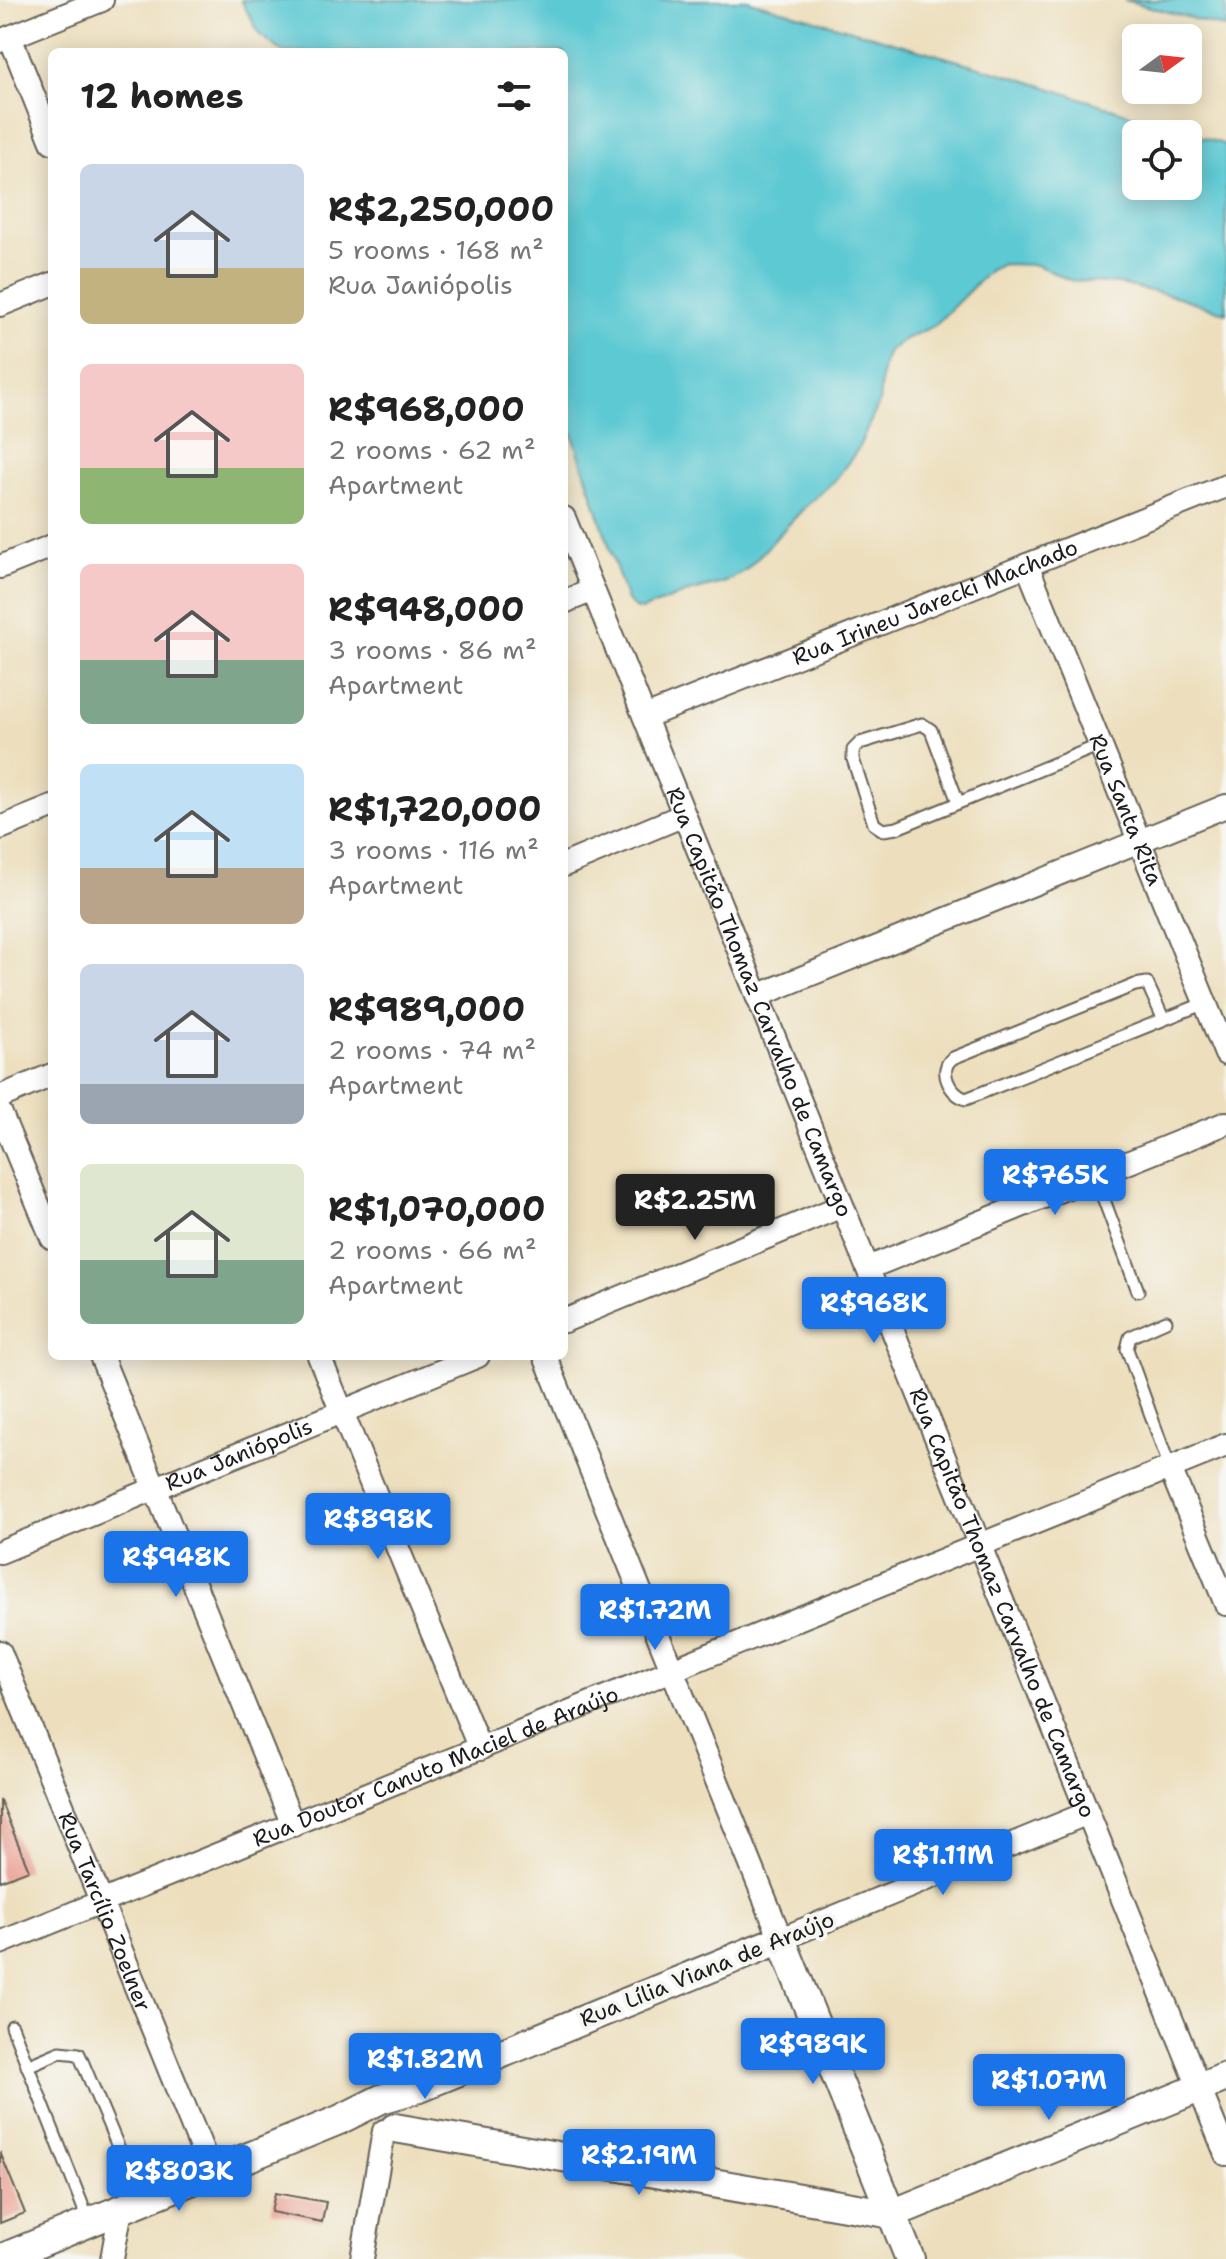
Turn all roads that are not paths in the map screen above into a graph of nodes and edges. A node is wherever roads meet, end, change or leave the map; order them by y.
1 (102, 0) edge
2 (5, 39) edge
3 (48, 133) edge
4 (48, 286) edge
5 (0, 305) edge
6 (1226, 486) edge
7 (568, 528) edge
8 (48, 548) edge
9 (1027, 565) junction
10 (0, 567) edge
11 (593, 590) junction
12 (568, 600) edge
13 (645, 717) junction
14 (1100, 745) junction
15 (958, 802) junction
16 (1226, 806) edge
17 (48, 809) edge
18 (684, 815) junction
19 (0, 828) edge
20 (1139, 841) junction
21 (568, 863) edge
22 (757, 996) junction
23 (1205, 1003) junction
24 (1163, 1018) junction
25 (1226, 1054) edge
26 (48, 1077) edge
27 (0, 1097) edge
28 (0, 1112) edge
29 (1226, 1123) edge
30 (1095, 1176) junction
31 (842, 1206) junction
32 (48, 1228) edge
33 (868, 1268) junction
34 (1138, 1291) dead end
35 (568, 1319) edge
36 (1166, 1321) dead end
37 (103, 1360) edge
38 (321, 1360) edge
39 (468, 1360) edge
40 (547, 1360) edge
41 (342, 1412) junction
42 (1226, 1445) edge
43 (1170, 1468) junction
44 (155, 1488) junction
45 (980, 1545) junction
46 (0, 1552) edge
47 (1226, 1604) edge
48 (0, 1652) edge
49 (672, 1670) junction
50 (480, 1749) junction
51 (1088, 1813) junction
52 (293, 1825) junction
53 (102, 1903) junction
54 (781, 1939) junction
55 (0, 1943) edge
56 (12, 2026) dead end
57 (27, 2066) junction
58 (1226, 2077) edge
59 (1199, 2088) junction
60 (388, 2110) junction
61 (1226, 2154) edge
62 (211, 2172) junction
63 (131, 2205) junction
64 (892, 2214) junction
65 (89, 2222) junction
66 (0, 2259) edge
67 (112, 2259) edge
68 (362, 2259) edge
69 (910, 2259) edge

1 - 2 street
2 - 3 street
4 - 5 street
6 - 9 street, Rua Irineu Jarecki Machado
7 - 11 street, Rua Capitão Thomaz Carvalho de Camargo
8 - 10 street
9 - 13 street, Rua Irineu Jarecki Machado
9 - 14 street, Rua Santa Rita
11 - 12 street
11 - 13 street, Rua Capitão Thomaz Carvalho de Camargo
13 - 18 street, Rua Capitão Thomaz Carvalho de Camargo
14 - 15 lane
14 - 20 street, Rua Santa Rita
15 - 15 lane
16 - 20 street
17 - 19 street
18 - 21 street
18 - 22 street, Rua Capitão Thomaz Carvalho de Camargo
20 - 22 street
20 - 23 street, Rua Santa Rita
22 - 31 street, Rua Capitão Thomaz Carvalho de Camargo
23 - 24 lane
23 - 25 street, Rua Santa Rita
24 - 24 lane
26 - 27 street
28 - 32 street
29 - 30 street
30 - 33 street
30 - 34 lane
31 - 33 street, Rua Capitão Thomaz Carvalho de Camargo
31 - 35 street
33 - 45 street, Rua Capitão Thomaz Carvalho de Camargo
36 - 43 lane
37 - 44 street
38 - 41 street
39 - 41 street, Rua Janiópolis
40 - 49 street
41 - 44 street, Rua Janiópolis
41 - 50 street
42 - 43 street, Rua Doutor Canuto Maciel de Araújo
43 - 45 street, Rua Doutor Canuto Maciel de Araújo
43 - 47 street
44 - 46 street, Rua Janiópolis
44 - 52 street
45 - 49 street, Rua Doutor Canuto Maciel de Araújo
45 - 51 street, Rua Capitão Thomaz Carvalho de Camargo
48 - 53 street, Rua Tarcílio Zoelner
49 - 50 street, Rua Doutor Canuto Maciel de Araújo
49 - 54 street
50 - 52 street, Rua Doutor Canuto Maciel de Araújo
51 - 54 street, Rua Lília Viana de Araújo
51 - 59 street, Rua Capitão Thomaz Carvalho de Camargo
52 - 53 street, Rua Doutor Canuto Maciel de Araújo
53 - 55 street, Rua Doutor Canuto Maciel de Araújo
53 - 62 street, Rua Tarcílio Zoelner
54 - 60 street, Rua Lília Viana de Araújo
54 - 64 street
56 - 57 lane
57 - 63 lane
57 - 65 lane
58 - 59 street
59 - 61 street, Rua Capitão Thomaz Carvalho de Camargo
59 - 64 street
60 - 62 street, Rua Lília Viana de Araújo
60 - 64 street
60 - 68 street
62 - 63 street, Rua Lília Viana de Araújo
63 - 65 street, Rua Lília Viana de Araújo
63 - 67 street
64 - 69 street
65 - 66 street, Rua Lília Viana de Araújo

